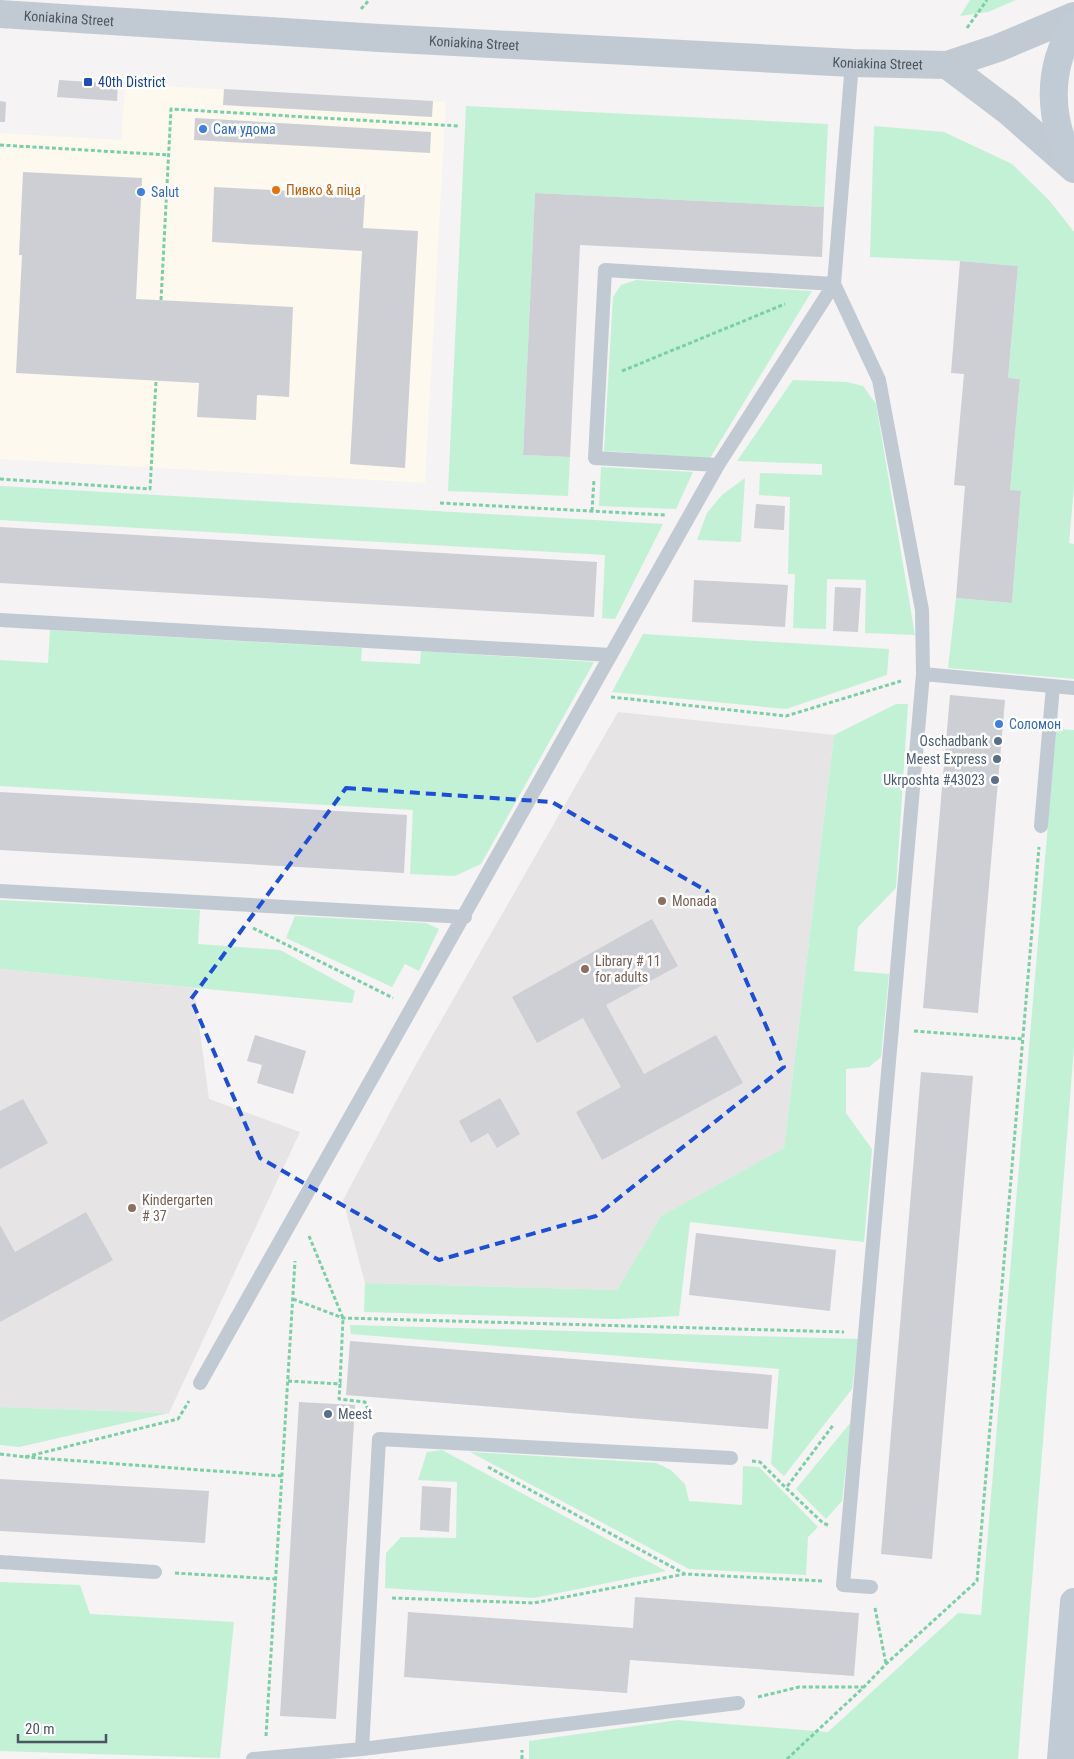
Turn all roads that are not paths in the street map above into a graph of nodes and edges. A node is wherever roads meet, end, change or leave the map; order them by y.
1 (0, 14) edge
2 (1074, 16) edge
3 (1074, 26) edge
4 (852, 63) junction
5 (947, 65) junction
6 (1074, 168) edge
7 (834, 284) junction
8 (718, 465) junction
9 (0, 620) edge
10 (611, 655) junction
11 (923, 674) junction
12 (1053, 686) junction
13 (1074, 688) edge
14 (1041, 826) road end
15 (0, 891) edge
16 (465, 917) junction
17 (200, 1384) road end
18 (731, 1458) road end
19 (0, 1562) edge
20 (155, 1572) road end
21 (871, 1588) road end
22 (1074, 1602) edge
23 (738, 1702) road end
24 (362, 1750) junction
25 (259, 1758) edge
26 (1061, 1759) edge

1 - 4 street, Koniakina Street
2 - 5 street, Koniakina Street
3 - 6 main road
4 - 5 street, Koniakina Street
4 - 7 lane
5 - 6 street
7 - 8 lane
7 - 8 lane
7 - 11 lane
8 - 10 lane
9 - 10 lane
10 - 16 lane
11 - 12 lane
11 - 21 lane
12 - 13 lane
12 - 14 lane
15 - 16 lane
16 - 17 lane
18 - 24 lane
19 - 20 lane
22 - 26 main road
23 - 24 lane
24 - 25 lane

